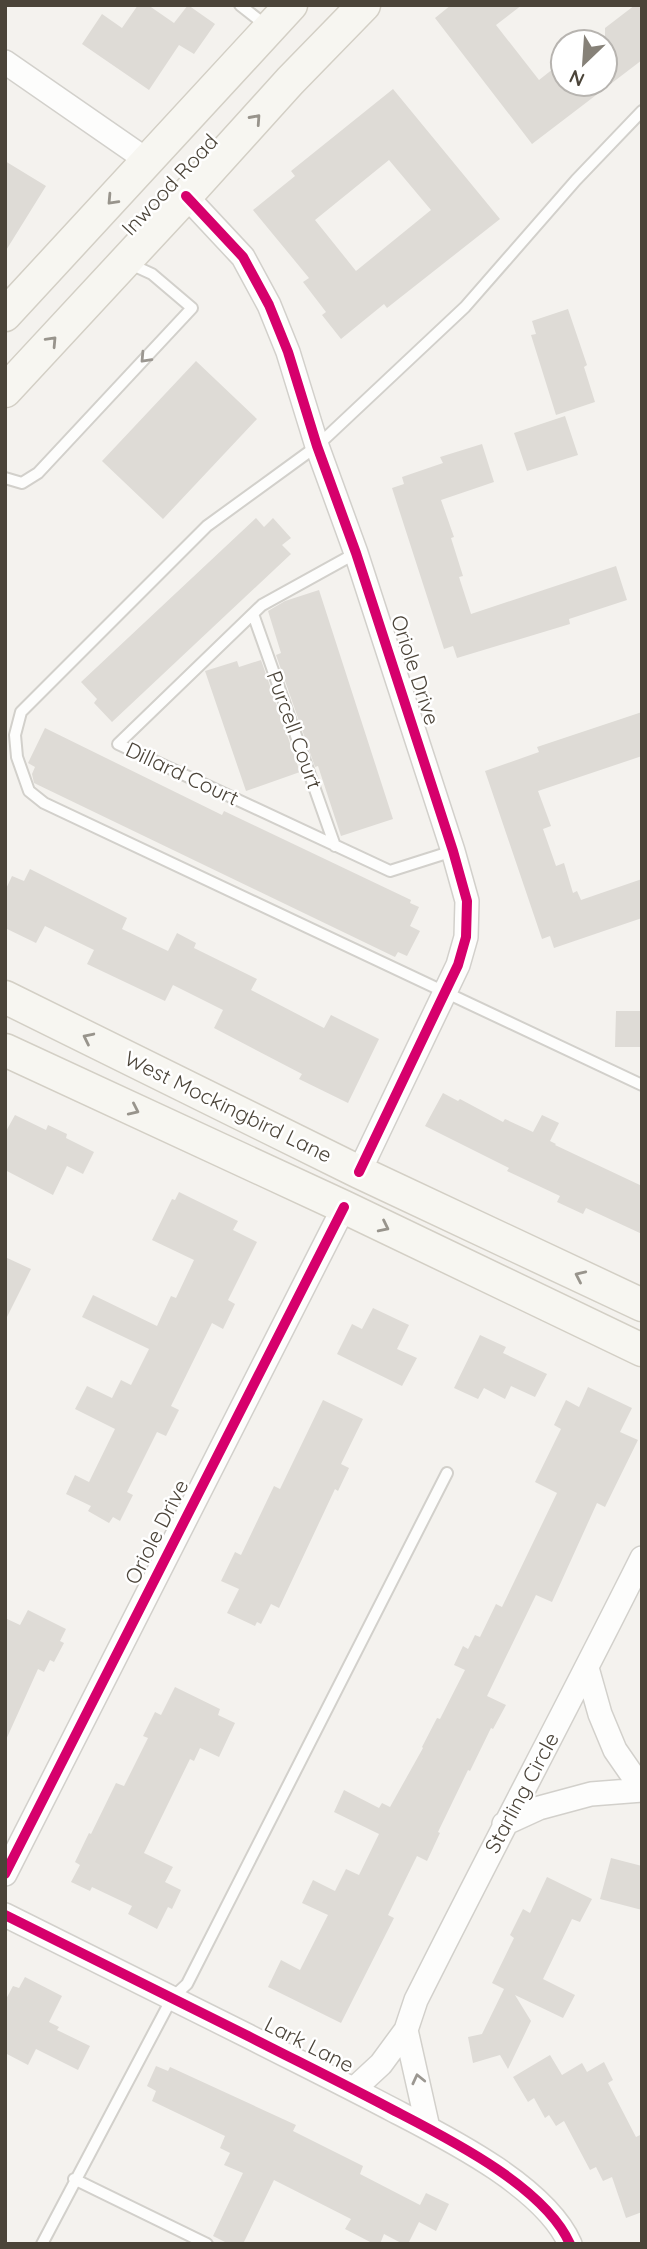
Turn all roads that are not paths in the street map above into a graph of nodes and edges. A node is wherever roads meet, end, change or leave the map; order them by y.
1 (240, 5) edge
2 (291, 5) edge
3 (363, 5) edge
4 (270, 28) junction
5 (5, 62) edge
6 (642, 111) edge
7 (148, 161) junction
8 (186, 197) junction
9 (125, 261) junction
10 (5, 315) edge
11 (5, 391) edge
12 (317, 446) junction
13 (5, 478) edge
14 (356, 553) junction
15 (253, 614) junction
16 (335, 846) junction
17 (453, 850) junction
18 (445, 994) junction
19 (5, 997) edge
20 (5, 1050) edge
21 (642, 1085) edge
22 (359, 1172) junction
23 (344, 1207) junction
24 (642, 1305) edge
25 (642, 1350) edge
26 (447, 1474) dead end
27 (642, 1558) edge
28 (587, 1668) junction
29 (642, 1790) edge
30 (505, 1824) junction
31 (5, 1874) edge
32 (5, 1914) edge
33 (172, 1998) junction
34 (406, 2030) junction
35 (354, 2089) junction
36 (428, 2128) junction
37 (74, 2179) junction
38 (42, 2244) edge
39 (207, 2244) edge
40 (570, 2244) edge

1 - 4 lane
2 - 4 main road, Inwood Road
8 -> 3 main road, Inwood Road
4 - 7 main road, Inwood Road
5 - 7 street
6 - 12 lane
7 - 8 main road
7 -> 10 main road, Inwood Road
8 - 9 main road, Inwood Road
8 - 12 street, Oriole Drive
11 -> 9 main road, Inwood Road
9 -> 13 lane
12 - 14 street, Oriole Drive
12 - 18 lane
14 - 15 lane, Dillard Court
14 - 17 street, Oriole Drive
15 - 16 lane, Purcell Court
15 - 16 lane, Dillard Court
16 - 17 lane, Dillard Court
17 - 18 street, Oriole Drive
18 - 21 lane
18 - 22 street, Oriole Drive
22 -> 19 main road, West Mockingbird Lane
20 -> 23 main road, West Mockingbird Lane
22 - 23 main road
24 -> 22 main road, West Mockingbird Lane
23 -> 25 main road, West Mockingbird Lane
23 - 31 street, Oriole Drive
26 - 33 lane
27 - 28 street, Starling Circle
28 - 29 street
28 - 30 street, Starling Circle
29 - 30 street
30 - 34 street, Starling Circle
32 - 33 street, Lark Lane
33 - 35 street, Lark Lane
33 - 37 lane
34 - 35 street, Starling Circle
36 -> 34 street
35 - 36 street, Lark Lane
36 - 40 street, Lark Lane
37 - 38 lane
37 - 39 lane

